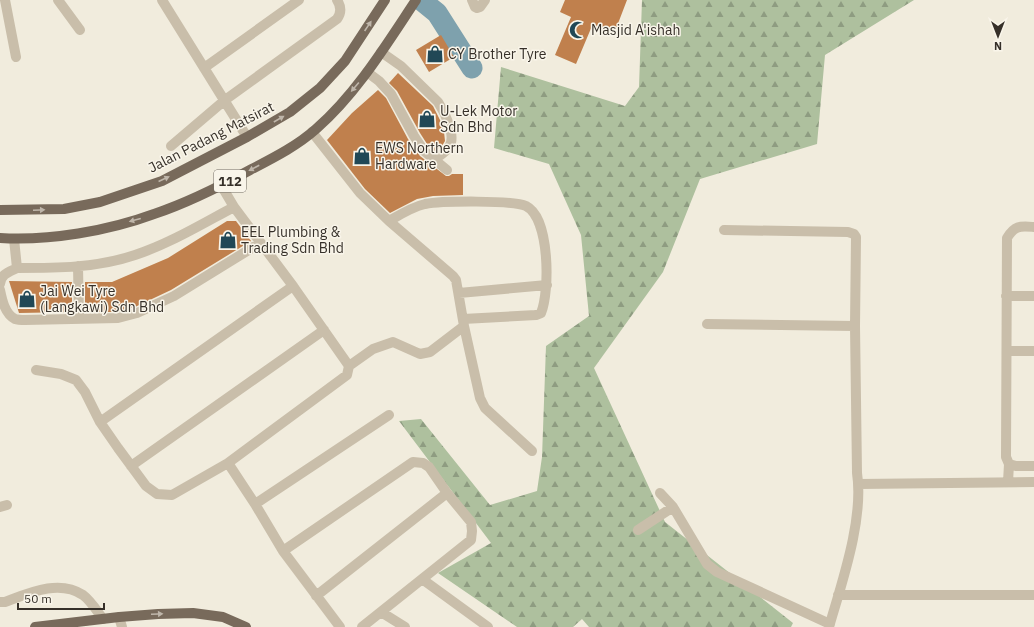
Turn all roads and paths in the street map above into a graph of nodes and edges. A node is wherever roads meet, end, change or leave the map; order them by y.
1 (5, 0) edge
2 (58, 0) edge
3 (162, 0) edge
4 (299, 0) edge
5 (337, 0) edge
6 (416, 0) edge
7 (472, 0) edge
8 (485, 0) edge
9 (383, 4) edge
10 (80, 30) dead end
11 (381, 52) junction
12 (16, 57) dead end
13 (204, 68) junction
14 (367, 72) junction
15 (224, 100) junction
16 (312, 132) junction
17 (247, 138) junction
18 (171, 146) dead end
19 (434, 160) junction
20 (447, 170) dead end
21 (222, 186) junction
22 (234, 207) junction
23 (0, 210) edge
24 (390, 221) junction
25 (1034, 227) edge
26 (724, 230) dead end
27 (0, 238) edge
28 (14, 239) junction
29 (260, 243) junction
30 (78, 266) junction
31 (17, 268) junction
32 (0, 284) edge
33 (547, 285) junction
34 (293, 286) junction
35 (0, 290) edge
36 (459, 293) junction
37 (1006, 296) junction
38 (1034, 296) edge
39 (79, 319) junction
40 (464, 322) junction
41 (707, 324) dead end
42 (855, 326) junction
43 (324, 330) junction
44 (1007, 351) junction
45 (1034, 351) edge
46 (349, 366) junction
47 (36, 370) dead end
48 (388, 415) dead end
49 (100, 422) junction
50 (532, 451) dead end
51 (228, 463) junction
52 (1009, 464) junction
53 (131, 466) junction
54 (1034, 466) edge
55 (1008, 482) junction
56 (1034, 482) edge
57 (859, 484) junction
58 (447, 493) junction
59 (660, 493) dead end
60 (255, 504) junction
61 (673, 507) junction
62 (638, 530) dead end
63 (283, 551) junction
64 (422, 579) junction
65 (838, 594) junction
66 (1034, 595) edge
67 (316, 596) junction
68 (0, 602) edge
69 (381, 612) junction
70 (103, 619) junction
71 (121, 622) edge
72 (829, 626) edge
73 (35, 627) edge
74 (246, 627) edge
75 (340, 627) edge
76 (362, 627) edge
77 (405, 627) edge
78 (488, 627) edge

1 - 12 street
2 - 10 street
3 - 13 street
4 - 13 street
5 - 15 street
6 - 11 main road, 112
7 - 8 street
17 -> 9 main road, Jalan Padang Matsirat / 112
11 - 14 main road, 112
11 - 19 street
13 - 15 street
14 -> 16 main road, 112
14 - 19 street
15 - 17 street
15 - 18 street
16 -> 21 main road, 112
16 - 24 street
23 -> 17 main road, Jalan Padang Matsirat / 112
19 - 20 street
21 - 22 street
21 -> 28 main road, 112
22 - 29 street
22 - 30 street
24 - 33 street
24 - 36 street
25 - 37 street
26 - 42 street
27 - 28 main road, 112
28 - 31 street
29 - 34 street
29 - 39 street
30 - 31 street
30 - 39 street
31 - 32 street
33 - 36 street
33 - 40 street
34 - 43 street
34 - 49 street
35 - 39 street
36 - 40 street
37 - 38 street
37 - 44 street
40 - 46 street
40 - 50 street
41 - 42 street
42 - 57 street
43 - 46 street
43 - 53 street
44 - 45 street
44 - 52 street
46 - 51 street
47 - 49 street
48 - 60 street
49 - 53 street
51 - 53 street
51 - 60 street
52 - 54 street
52 - 55 street
55 - 56 street
55 - 57 street
57 - 65 street
58 - 63 street
58 - 64 street
58 - 67 street
59 - 61 street
60 - 63 street
61 - 62 street
61 - 72 street
63 - 67 street
64 - 69 street
64 - 78 street
65 - 66 street
65 - 72 street
67 - 75 street
68 - 70 street
69 - 76 street
69 - 77 street
70 - 71 main road
70 - 73 main road
71 -> 74 main road

